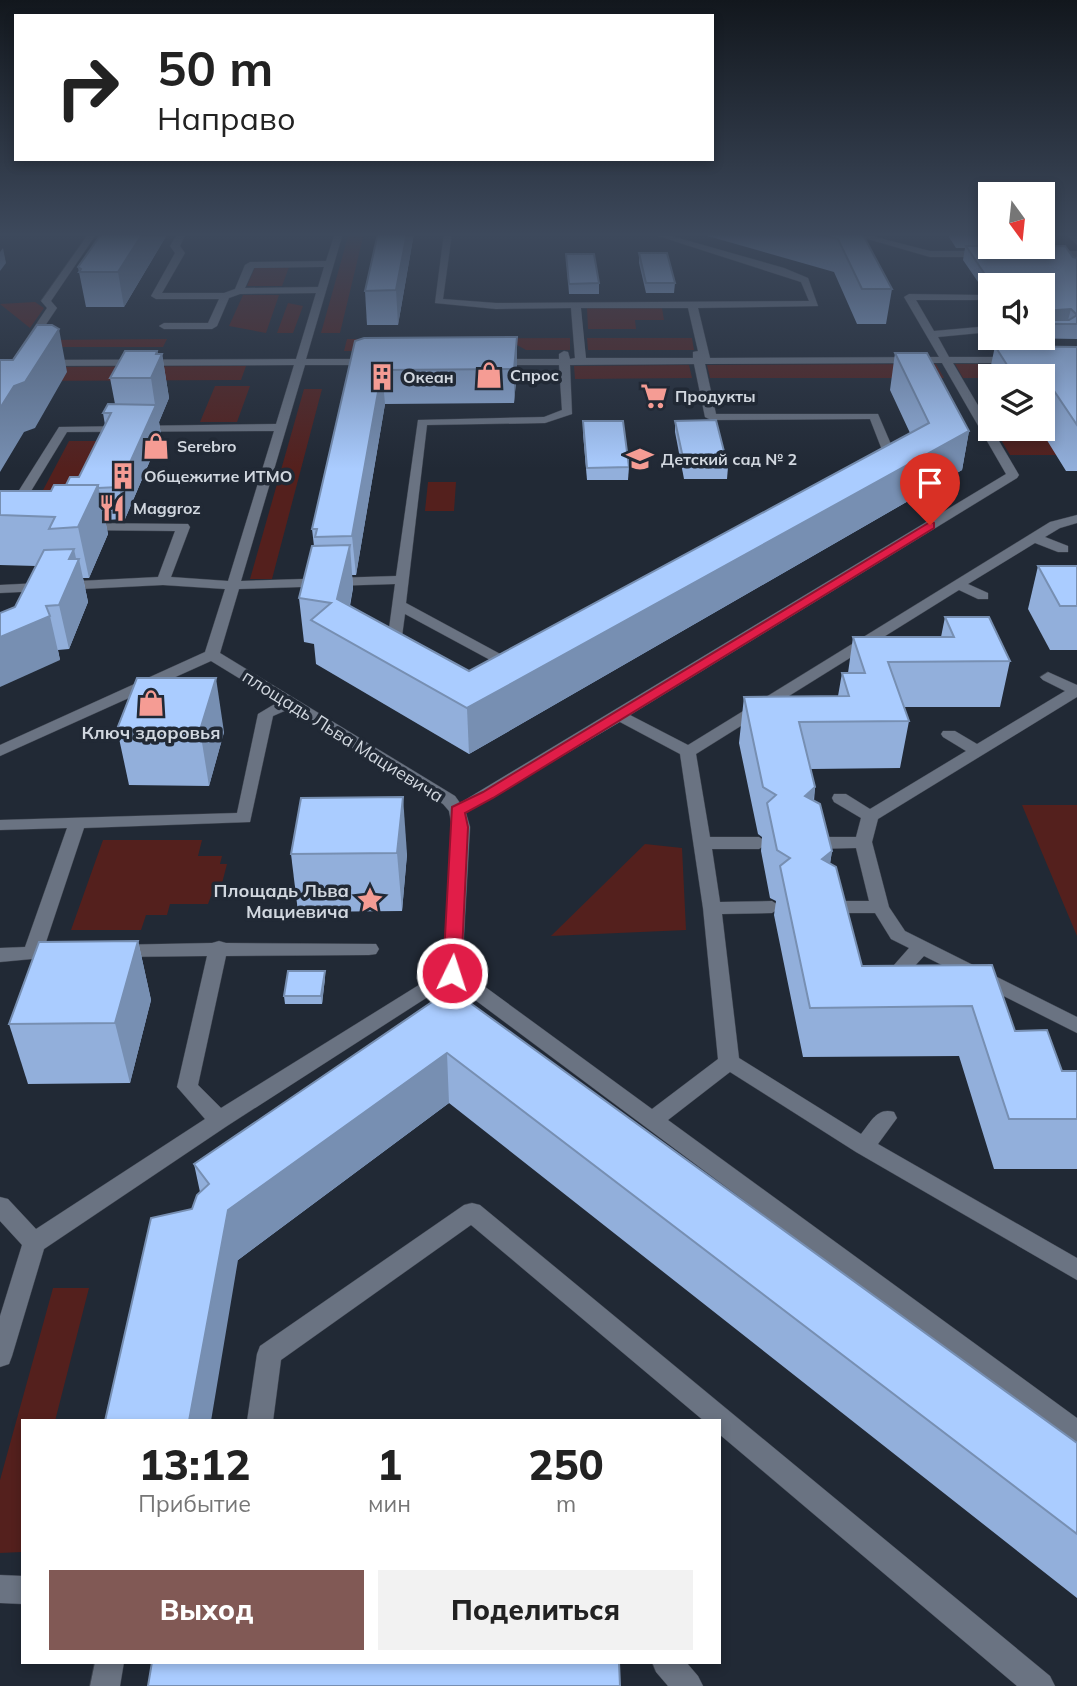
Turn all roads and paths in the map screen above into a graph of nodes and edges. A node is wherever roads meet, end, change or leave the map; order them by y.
1 (50, 312) edge
2 (218, 312) edge
3 (315, 312) edge
4 (577, 312) edge
5 (694, 312) edge
6 (917, 312) edge
7 (163, 326) dead end
8 (978, 331) edge
9 (929, 335) junction
10 (377, 355) edge
11 (0, 356) edge
12 (941, 356) junction
13 (1023, 356) edge
14 (701, 357) junction
15 (484, 358) edge
16 (564, 358) junction
17 (581, 358) junction
18 (300, 359) junction
19 (17, 360) junction
20 (390, 362) edge
21 (0, 363) edge
22 (0, 385) edge
23 (280, 427) junction
24 (870, 472) edge
25 (1077, 519) edge
26 (18, 525) edge
27 (67, 527) edge
28 (1035, 538) junction
29 (1063, 549) dead end
30 (400, 580) junction
31 (163, 581) junction
32 (233, 585) junction
33 (958, 585) junction
34 (0, 589) edge
35 (34, 589) junction
36 (983, 596) dead end
37 (397, 604) junction
38 (23, 605) edge
39 (212, 655) junction
40 (404, 657) edge
41 (510, 665) edge
42 (1048, 677) dead end
43 (1077, 690) edge
44 (775, 698) junction
45 (289, 703) junction
46 (795, 709) edge
47 (619, 715) junction
48 (949, 734) dead end
49 (0, 751) edge
50 (978, 751) junction
51 (688, 752) junction
52 (840, 798) dead end
53 (457, 811) junction
54 (870, 816) junction
55 (77, 823) junction
56 (0, 825) edge
57 (810, 842) edge
58 (863, 842) junction
59 (702, 843) junction
60 (759, 843) dead end
61 (772, 907) dead end
62 (826, 907) edge
63 (880, 907) junction
64 (712, 908) junction
65 (219, 947) junction
66 (921, 947) junction
67 (369, 949) dead end
68 (33, 952) junction
69 (0, 955) edge
70 (904, 965) edge
71 (452, 973) junction
72 (1077, 1026) edge
73 (729, 1062) junction
74 (886, 1118) dead end
75 (219, 1119) junction
76 (653, 1121) junction
77 (864, 1146) junction
78 (0, 1206) edge
79 (34, 1243) junction
80 (1077, 1270) edge
81 (0, 1356) edge
82 (260, 1419) edge
83 (720, 1419) edge
84 (721, 1420) edge
85 (1077, 1433) edge
86 (0, 1589) edge
87 (21, 1590) edge
88 (110, 1664) edge
89 (668, 1664) edge
90 (105, 1686) edge
91 (688, 1686) edge
92 (1040, 1686) edge

1 - 19 street
2 - 7 street
3 - 18 street
4 - 17 street
5 - 14 street
6 - 9 street
8 - 9 street
9 - 12 street
10 - 18 street
11 - 19 street
12 - 13 street
12 - 14 street
12 - 47 street
14 - 17 street
14 - 24 street
15 - 16 street
16 - 17 street
16 - 30 street
18 - 19 street
18 - 20 street
18 - 23 street
19 - 21 street
19 - 22 street
23 - 26 street
23 - 32 street
25 - 28 street
27 - 31 street
28 - 29 street
28 - 33 street
30 - 32 street
30 - 37 street
31 - 32 street
31 - 35 street
32 - 39 street
33 - 36 street
33 - 44 street
34 - 35 street
35 - 38 street
37 - 40 street
37 - 41 street
39 - 45 street, площадь Льва Мациевича
39 - 49 street
42 - 43 street
43 - 50 street
44 - 46 street
44 - 51 street
45 - 53 street, площадь Льва Мациевича
45 - 55 street
47 - 51 street
47 - 53 street
48 - 50 street
50 - 54 street
51 - 59 street
52 - 54 street
53 - 71 street, площадь Льва Мациевича
54 - 58 street
55 - 56 street
55 - 68 street
57 - 58 street
58 - 63 street
59 - 60 street
59 - 64 street
61 - 64 street
62 - 63 street
63 - 66 street
64 - 73 street
65 - 67 street
65 - 68 street
65 - 75 street
66 - 70 street
66 - 72 street
68 - 69 street
71 - 75 street
71 - 76 street
73 - 76 street
73 - 77 street
74 - 77 street
75 - 79 street
76 - 85 street
77 - 80 street
78 - 79 street
79 - 81 street
82 - 83 street
84 - 92 street
86 - 87 street
88 - 90 street
89 - 91 street

